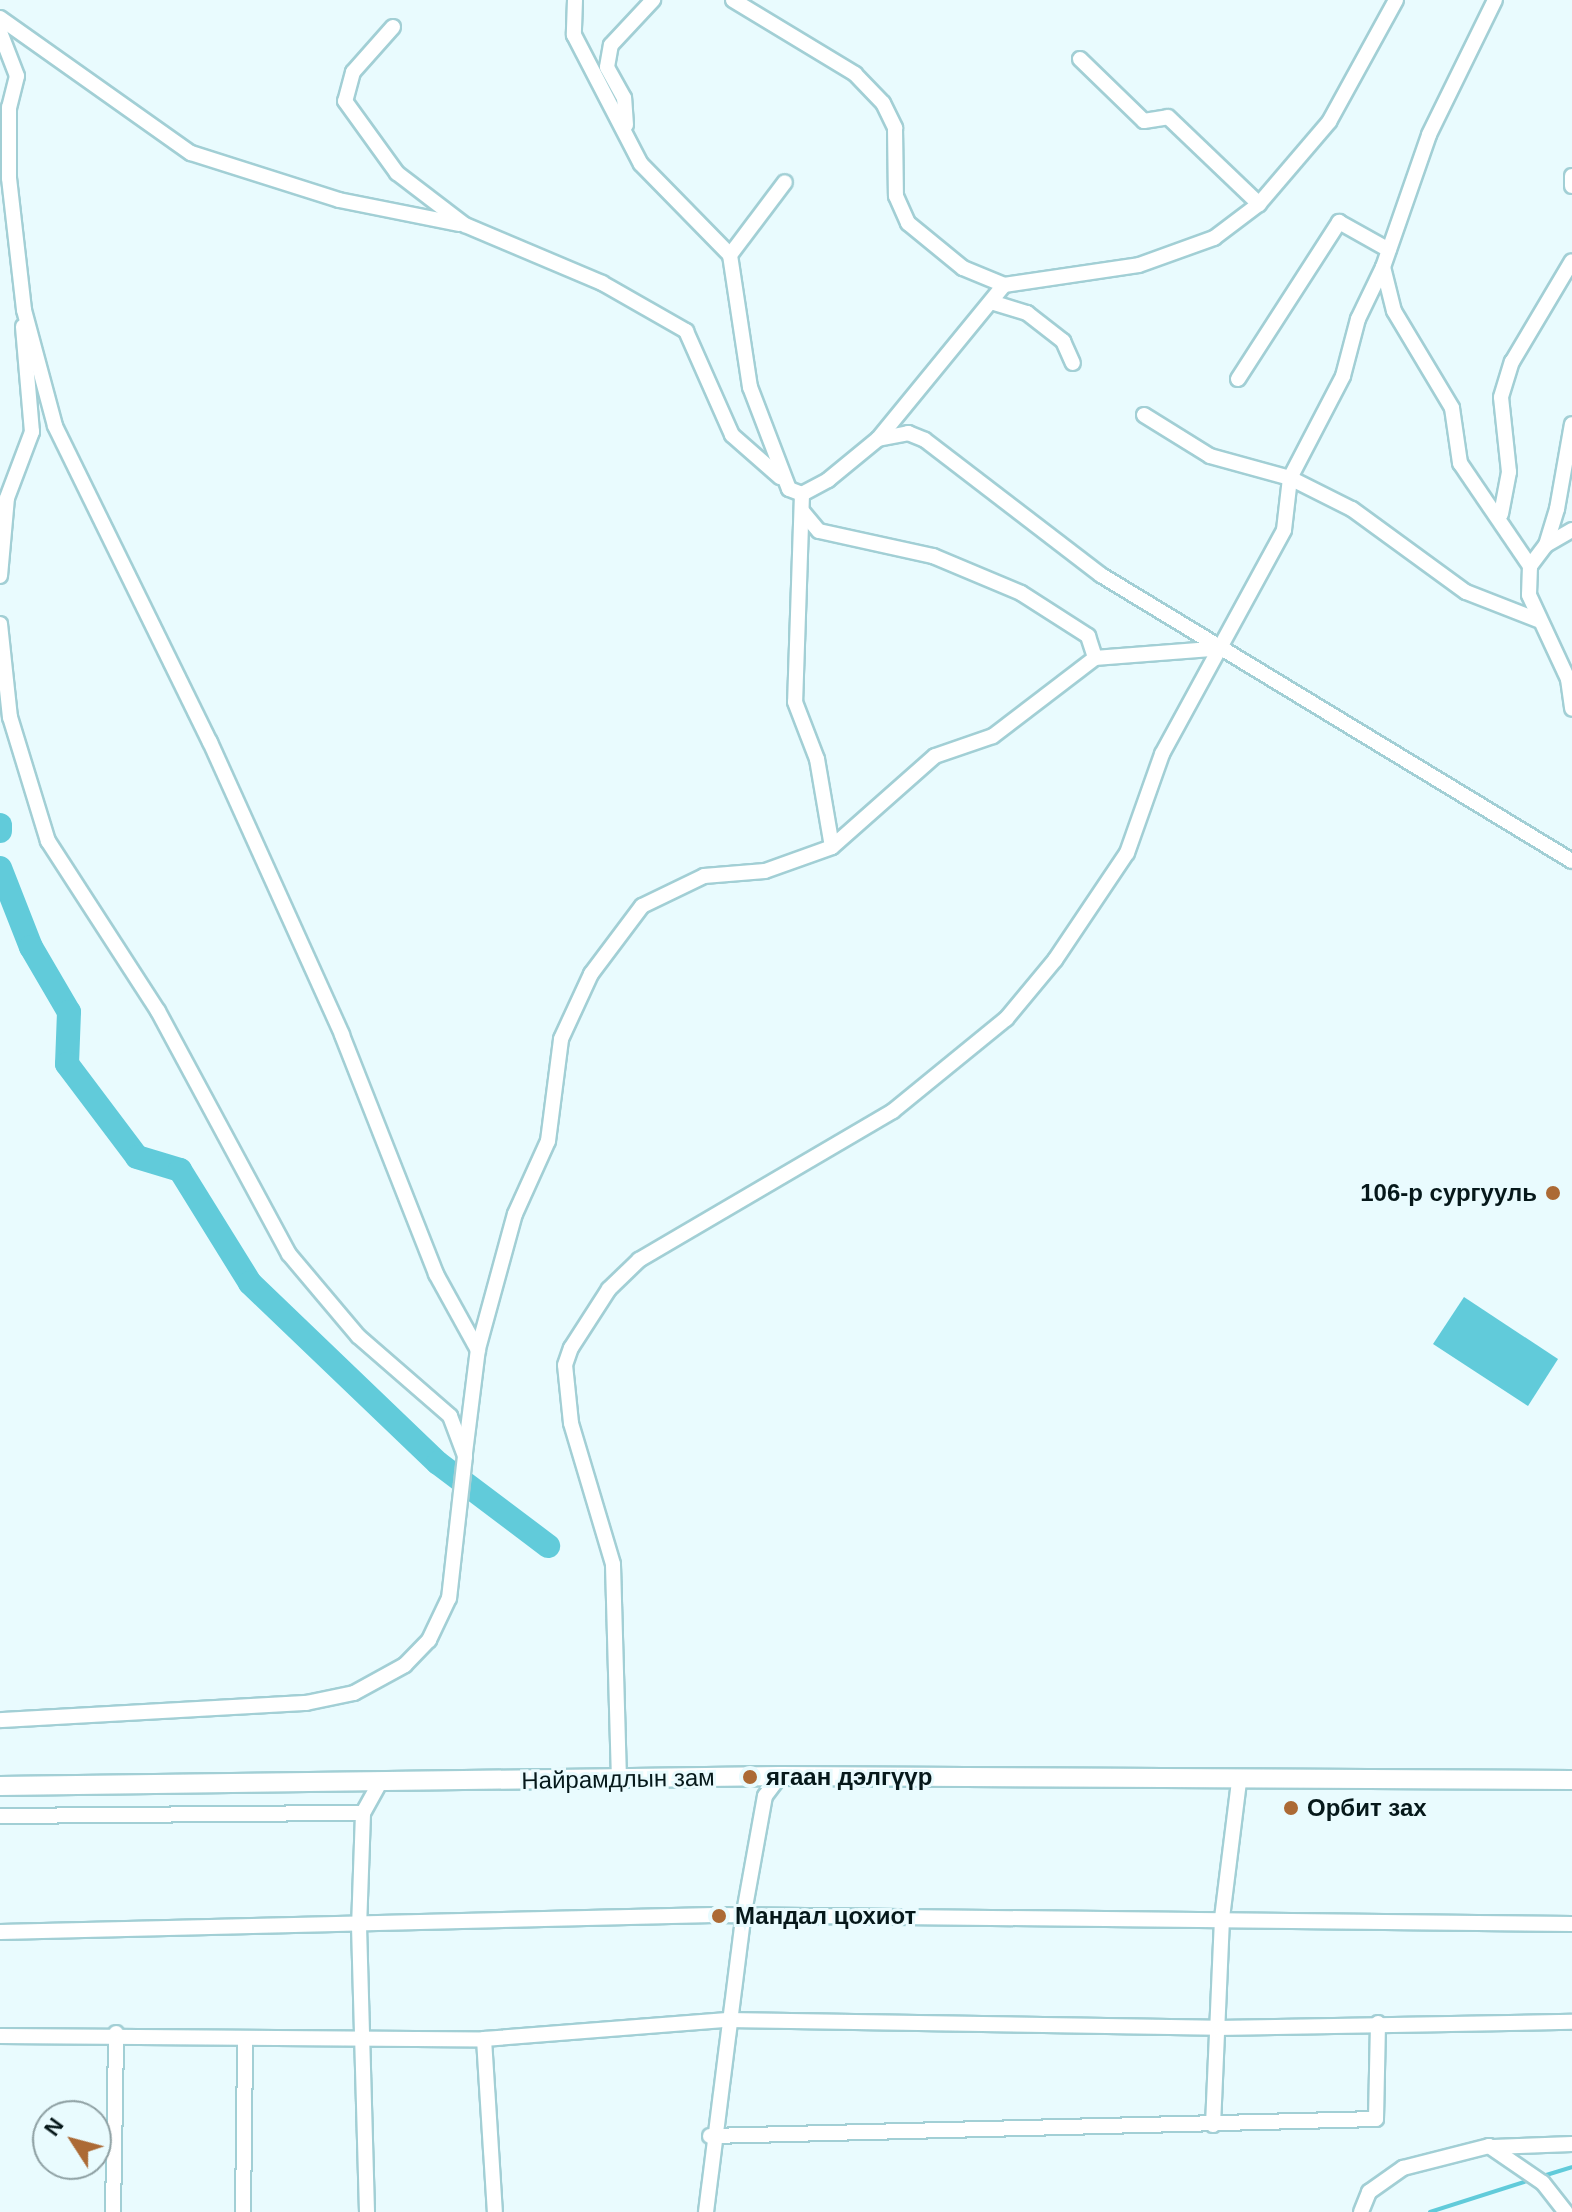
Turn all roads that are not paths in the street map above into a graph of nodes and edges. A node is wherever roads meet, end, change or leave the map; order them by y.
1 (575, 0) edge
2 (653, 0) edge
3 (733, 0) edge
4 (1396, 0) edge
5 (1495, 0) edge
6 (0, 18) edge
7 (393, 27) dead end
8 (0, 32) edge
9 (1080, 59) dead end
10 (626, 125) junction
11 (1572, 176) edge
12 (785, 182) dead end
13 (1572, 186) edge
14 (1259, 204) junction
15 (465, 225) junction
16 (1389, 250) junction
17 (730, 255) junction
18 (1572, 261) edge
19 (1383, 267) junction
20 (1004, 285) junction
21 (991, 302) junction
22 (24, 310) junction
23 (1073, 363) dead end
24 (1238, 379) dead end
25 (1144, 415) dead end
26 (1572, 424) edge
27 (878, 439) junction
28 (781, 477) junction
29 (1290, 478) junction
30 (802, 494) junction
31 (802, 510) junction
32 (1501, 514) junction
33 (1572, 530) edge
34 (1546, 545) junction
35 (1530, 566) junction
36 (0, 576) edge
37 (1538, 620) junction
38 (0, 624) edge
39 (1224, 648) junction
40 (1095, 658) junction
41 (1572, 709) edge
42 (832, 847) junction
43 (1572, 861) edge
44 (478, 1350) junction
45 (465, 1458) junction
46 (0, 1720) edge
47 (780, 1776) junction
48 (381, 1780) junction
49 (619, 1780) junction
50 (1572, 1780) edge
51 (1239, 1781) junction
52 (0, 1786) edge
53 (363, 1813) junction
54 (0, 1816) edge
55 (743, 1918) junction
56 (1222, 1918) junction
57 (1572, 1924) edge
58 (359, 1928) junction
59 (0, 1932) edge
60 (727, 2020) junction
61 (1572, 2022) edge
62 (1378, 2023) junction
63 (1217, 2028) junction
64 (116, 2033) junction
65 (0, 2036) edge
66 (484, 2039) junction
67 (364, 2040) junction
68 (245, 2041) junction
69 (1213, 2125) junction
70 (710, 2136) junction
71 (1572, 2144) edge
72 (1489, 2146) junction
73 (113, 2212) edge
74 (243, 2212) edge
75 (367, 2212) edge
76 (495, 2212) edge
77 (706, 2212) edge
78 (1361, 2212) edge
79 (1566, 2212) edge

1 - 10 street
2 - 10 street
3 - 20 street
4 - 14 street
5 - 16 street
6 - 15 street
7 - 15 street
8 - 22 street
9 - 14 street
10 - 17 street
11 - 13 street
12 - 17 street
14 - 20 street
15 - 28 street
16 - 19 street
16 - 24 street
17 - 28 street
18 - 32 street
19 - 29 street
19 - 32 street
20 - 21 street
21 - 23 street
21 - 27 street
22 - 36 street
22 - 44 street
25 - 29 street
26 - 34 street
27 - 30 street
27 - 39 street
28 - 30 street
29 - 37 street
29 - 39 street
30 - 31 street
31 - 40 street
31 - 42 street
32 - 35 street
33 - 34 street
34 - 35 street
35 - 37 street
37 - 41 street
38 - 45 street
39 - 40 street
39 - 43 street
39 - 49 street
40 - 42 street
42 - 44 street
44 - 45 street
45 - 46 street
47 - 49 main road, Найрамдлын зам
47 - 51 main road, Найрамдлын зам
47 - 55 street
48 - 49 main road, Найрамдлын зам
48 - 52 main road, Найрамдлын зам
48 - 53 street
50 - 51 main road, Найрамдлын зам
51 - 56 street
53 - 54 street
53 - 58 street
55 - 56 street
55 - 58 street
55 - 60 street
56 - 57 street
56 - 63 street
58 - 59 street
58 - 67 street
60 - 63 street
60 - 66 street
60 - 70 street
61 - 62 street
62 - 63 street
62 - 69 street
63 - 69 street
64 - 65 street
64 - 68 street
64 - 73 street
66 - 67 street
66 - 76 street
67 - 68 street
67 - 75 street
68 - 74 street
69 - 70 street
70 - 77 street
71 - 72 street
72 - 78 street
72 - 79 street

